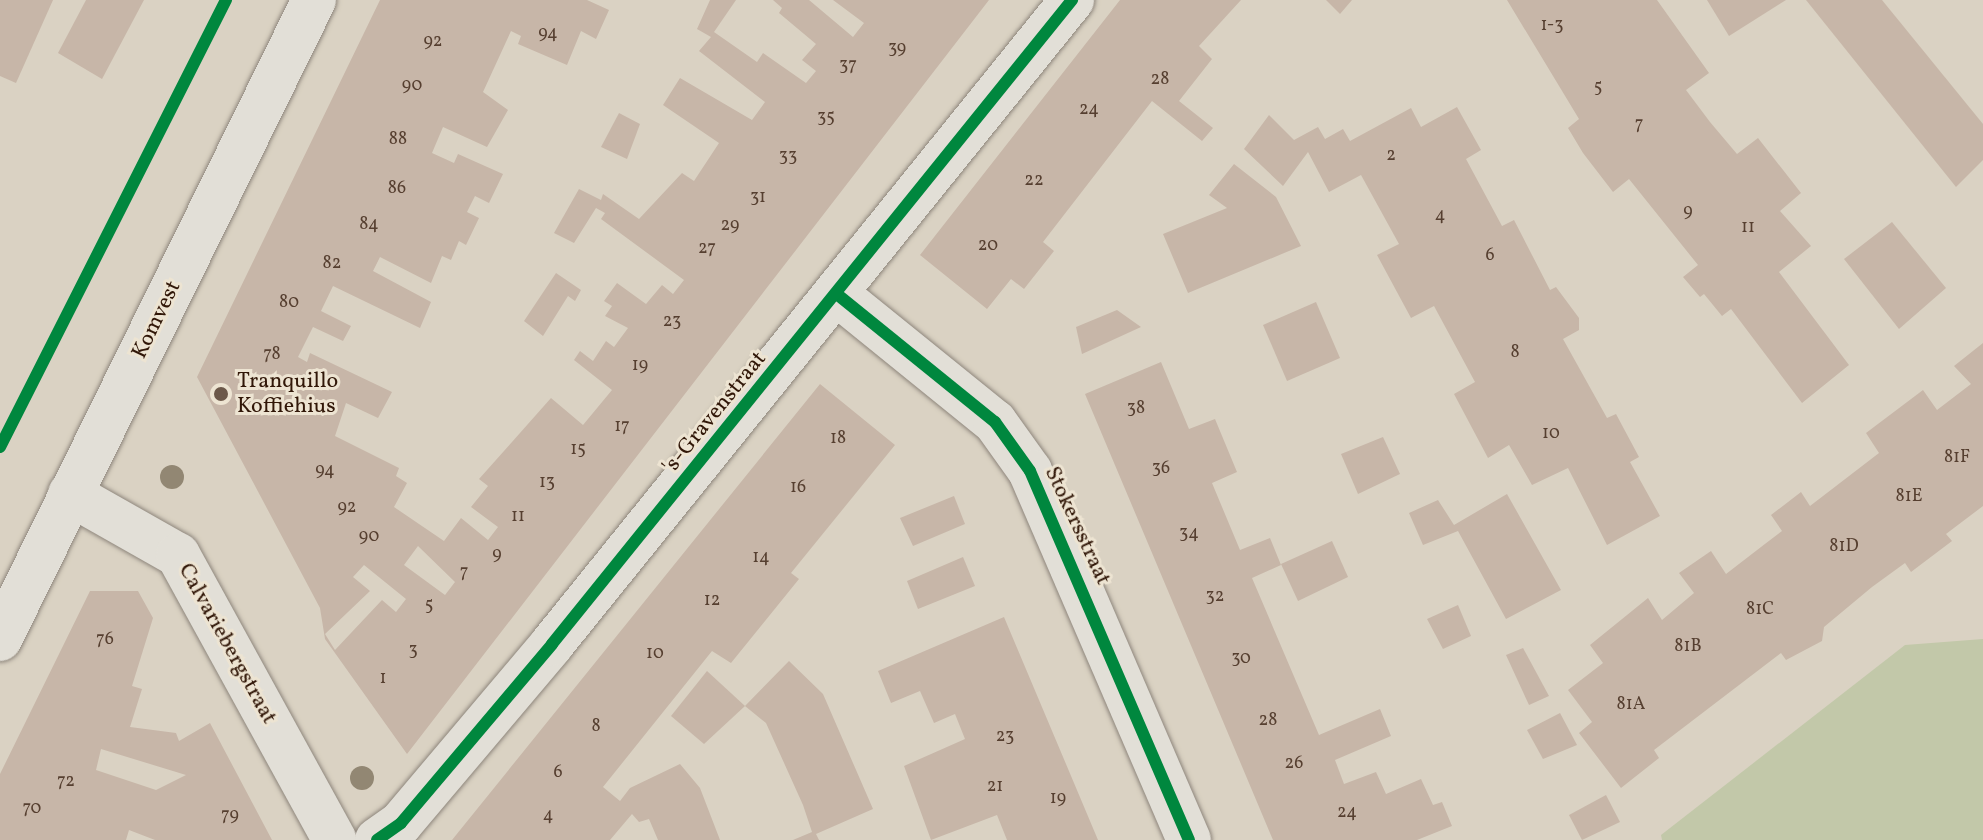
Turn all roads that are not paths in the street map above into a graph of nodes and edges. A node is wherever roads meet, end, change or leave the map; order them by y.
1 (314, 0) edge
2 (1072, 0) edge
3 (838, 295) junction
4 (70, 494) junction
5 (0, 639) edge
6 (335, 840) edge
7 (377, 840) edge
8 (1189, 840) edge

1 - 4 street, Komvest
2 - 3 street, 's-Gravenstraat
3 - 7 street, 's-Gravenstraat
3 - 8 street, Stokersstraat
4 - 5 street, Komvest
4 - 6 street, Calvariebergstraat

